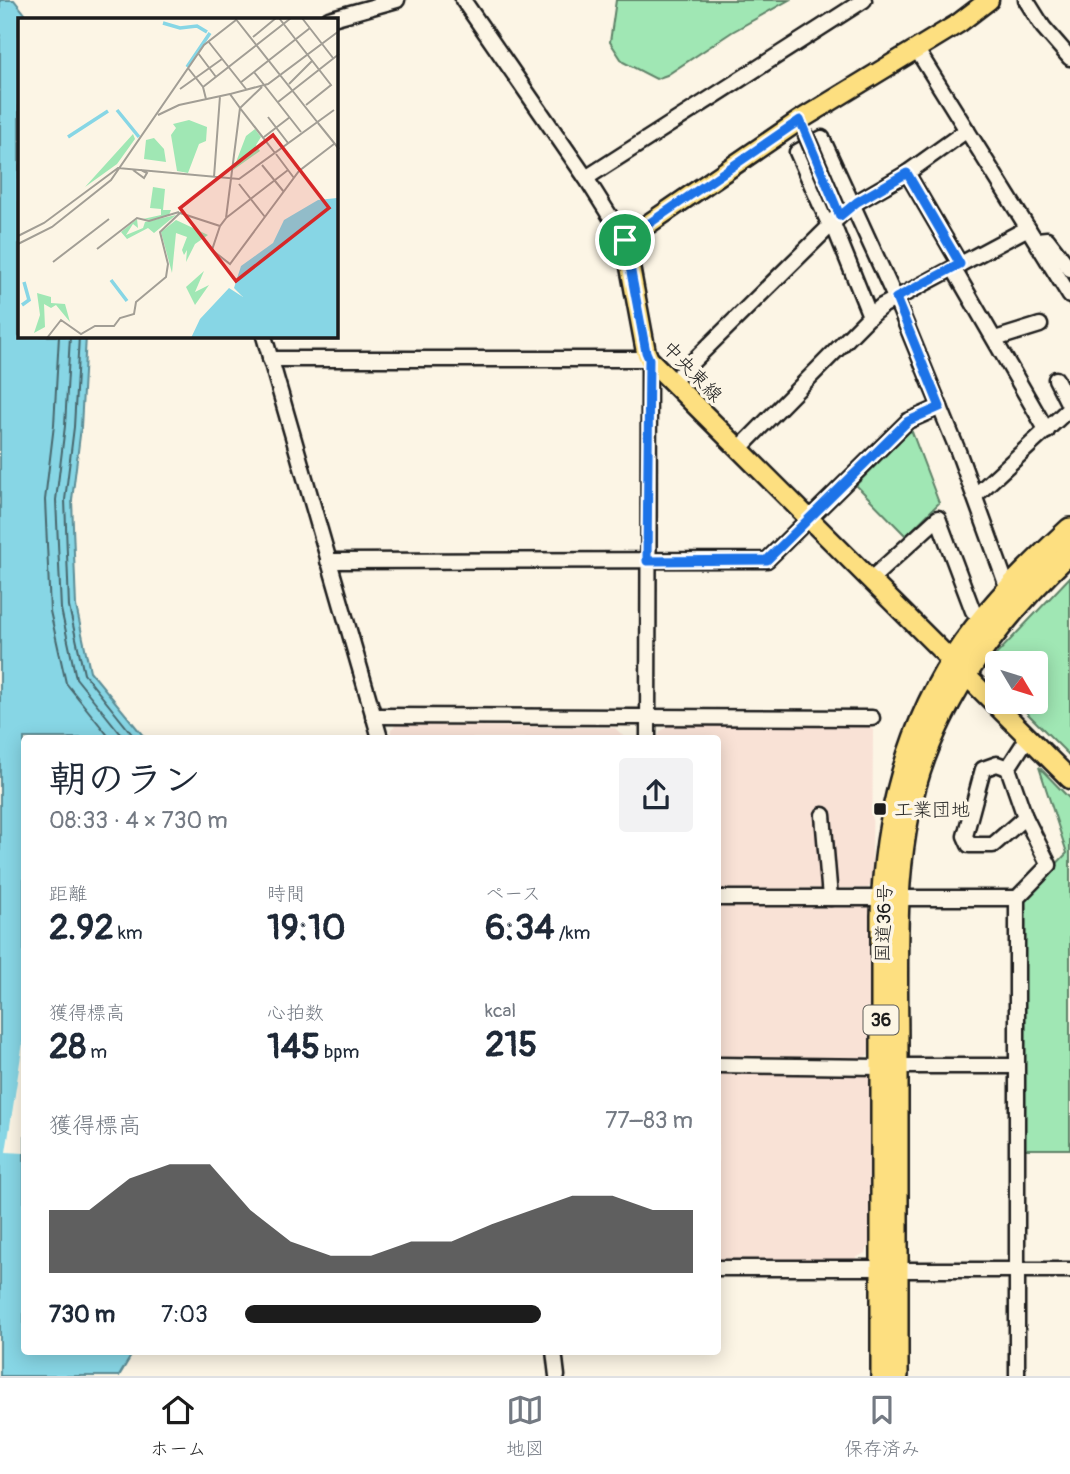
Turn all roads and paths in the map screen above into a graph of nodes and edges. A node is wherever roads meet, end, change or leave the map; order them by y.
1 (397, 0) edge
2 (463, 0) edge
3 (864, 0) edge
4 (989, 0) edge
5 (1026, 0) edge
6 (333, 18) edge
7 (917, 50) junction
8 (1070, 58) edge
9 (803, 127) junction
10 (967, 130) junction
11 (907, 173) junction
12 (586, 178) junction
13 (854, 205) junction
14 (835, 219) junction
15 (1033, 234) junction
16 (625, 240) junction
17 (956, 266) junction
18 (1070, 269) edge
19 (1070, 296) edge
20 (896, 298) junction
21 (870, 316) junction
22 (1040, 326) dead end
23 (265, 338) edge
24 (995, 339) junction
25 (270, 359) junction
26 (649, 359) junction
27 (1056, 379) dead end
28 (672, 383) junction
29 (940, 407) junction
30 (1070, 407) edge
31 (1047, 431) junction
32 (740, 449) junction
33 (975, 496) junction
34 (811, 519) junction
35 (1070, 529) edge
36 (1070, 552) edge
37 (328, 561) junction
38 (647, 561) junction
39 (871, 579) junction
40 (1008, 589) junction
41 (973, 611) dead end
42 (958, 667) junction
43 (373, 716) junction
44 (648, 718) junction
45 (872, 718) dead end
46 (379, 735) edge
47 (648, 735) edge
48 (1028, 737) junction
49 (1008, 768) junction
50 (1070, 779) edge
51 (824, 815) dead end
52 (1025, 817) junction
53 (721, 898) edge
54 (830, 898) junction
55 (891, 898) junction
56 (1017, 898) junction
57 (721, 1065) edge
58 (1016, 1066) junction
59 (889, 1067) junction
60 (721, 1269) edge
61 (890, 1269) junction
62 (1016, 1270) junction
63 (1070, 1270) edge
64 (554, 1355) edge
65 (557, 1376) edge
66 (882, 1376) edge
67 (897, 1376) edge
68 (1017, 1376) edge

1 - 6 street
2 - 12 street
3 - 12 street
4 - 7 main road
5 - 8 street
7 - 9 main road
7 - 10 street
9 - 14 street, bridge
9 - 16 main road
10 - 11 street
10 - 15 street
11 - 13 street
11 - 17 street
12 - 16 street
13 - 14 street
13 - 14 street
13 - 20 street
14 - 21 street
14 - 28 street
15 - 17 street
15 - 18 street
15 - 19 street
16 - 26 main road, 中央東線
17 - 20 street
17 - 24 street
20 - 21 street
20 - 29 street
21 - 32 street
22 - 24 street
23 - 25 street
24 - 31 street
25 - 26 street
25 - 37 street
26 - 28 main road, 中央東線
26 - 38 street
27 - 30 street
28 - 32 main road, 中央東線
29 - 33 street
29 - 34 street
30 - 31 street
31 - 33 street
32 - 34 main road, 中央東線
33 - 40 street
34 - 38 street
34 - 39 main road, 中央東線
35 - 40 highway, 国道36号 / 36
36 - 42 highway, 国道36号 / 36
37 - 38 street
37 - 43 street
38 - 44 street
39 - 41 street
39 - 42 main road, 中央東線
40 - 42 highway, 国道36号 / 36
42 - 48 main road, 中央東線
42 - 55 highway, 国道36号 / 36
43 - 44 street
43 - 46 street
44 - 45 street
44 - 47 street
48 - 49 street
48 - 50 main road, 中央東線
49 - 52 street
49 - 52 street
51 - 54 street
52 - 56 street
53 - 54 street
54 - 55 street
55 - 56 street
55 - 59 highway, 国道36号 / 36
56 - 58 street
57 - 59 street
58 - 59 street
58 - 62 street
59 - 61 highway, 国道36号 / 36
60 - 61 street
61 - 62 street
61 - 66 highway, 国道36号 / 36
61 - 67 highway, 国道36号 / 36
62 - 63 street
62 - 68 street
64 - 65 street

